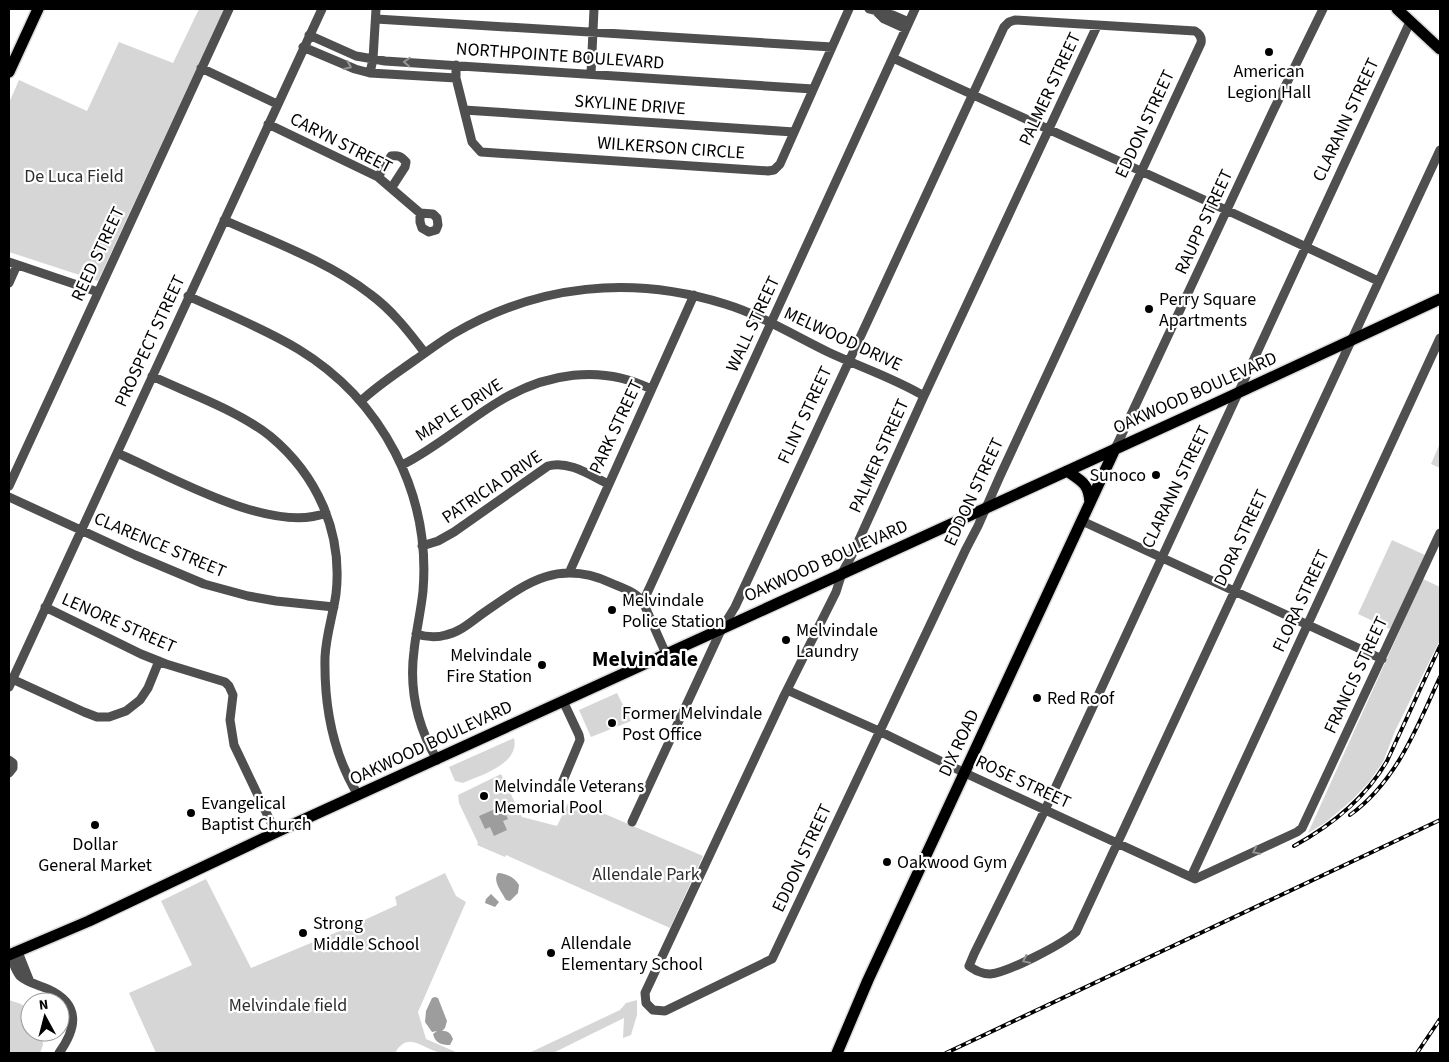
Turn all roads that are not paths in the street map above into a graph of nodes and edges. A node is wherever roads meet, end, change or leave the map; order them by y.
1 (38, 9) edge
2 (230, 9) edge
3 (322, 9) edge
4 (376, 9) edge
5 (594, 9) edge
6 (849, 9) edge
7 (915, 9) edge
8 (1323, 9) edge
9 (1397, 9) edge
10 (873, 10) edge
11 (376, 19) junction
12 (1410, 22) junction
13 (908, 25) junction
14 (1097, 26) junction
15 (593, 32) junction
16 (309, 35) junction
17 (303, 47) junction
18 (832, 47) junction
19 (1440, 49) edge
20 (893, 58) junction
21 (373, 59) junction
22 (456, 65) junction
23 (201, 68) junction
24 (9, 72) edge
25 (370, 73) junction
26 (590, 74) junction
27 (456, 78) junction
28 (813, 89) junction
29 (972, 95) junction
30 (277, 104) junction
31 (464, 110) junction
32 (268, 124) junction
33 (1048, 130) junction
34 (794, 132) junction
35 (1440, 150) edge
36 (1141, 172) junction
37 (378, 177) junction
38 (392, 187) junction
39 (1227, 210) junction
40 (420, 213) dead end
41 (224, 220) junction
42 (1305, 246) junction
43 (13, 264) edge
44 (1378, 281) junction
45 (9, 283) edge
46 (98, 292) junction
47 (694, 295) junction
48 (188, 296) junction
49 (1440, 299) edge
50 (771, 324) junction
51 (1440, 338) edge
52 (1351, 341) junction
53 (425, 353) junction
54 (848, 361) junction
55 (152, 376) junction
56 (651, 389) junction
57 (1238, 394) junction
58 (924, 396) junction
59 (361, 401) junction
60 (1115, 449) junction
61 (116, 453) junction
62 (402, 465) junction
63 (1067, 471) junction
64 (608, 484) junction
65 (9, 486) edge
66 (9, 497) edge
67 (1090, 504) junction
68 (985, 509) junction
69 (326, 513) junction
70 (1082, 521) junction
71 (81, 529) junction
72 (1440, 533) edge
73 (422, 546) junction
74 (1160, 557) junction
75 (569, 573) junction
76 (842, 573) junction
77 (1234, 592) junction
78 (643, 602) junction
79 (45, 607) junction
80 (334, 607) junction
81 (1308, 626) junction
82 (722, 628) junction
83 (416, 634) junction
84 (666, 654) junction
85 (1382, 659) junction
86 (160, 661) junction
87 (10, 683) edge
88 (787, 690) junction
89 (563, 701) junction
90 (879, 731) junction
91 (9, 760) edge
92 (437, 760) junction
93 (9, 773) edge
94 (965, 773) junction
95 (562, 782) dead end
96 (358, 795) junction
97 (1045, 810) junction
98 (632, 822) dead end
99 (276, 832) junction
100 (1117, 843) junction
101 (1190, 877) junction
102 (1070, 938) joint
103 (12, 954) edge
104 (772, 959) joint
105 (59, 1053) edge
106 (837, 1053) edge

1 - 24 main road
2 - 23 street, REED STREET
3 - 16 street, PROSPECT STREET
4 - 11 street
5 - 15 street
6 - 18 street, WILKERSON CIRCLE
7 - 13 street, WALL STREET
8 - 39 street, RAUPP STREET
9 - 12 main road
10 - 13 street
11 - 15 street
11 - 21 street
12 - 19 main road
12 - 42 street, CLARANN STREET
13 - 20 street, WALL STREET
14 - 29 street, FLINT STREET
14 - 33 street, PALMER STREET
14 - 36 street, EDDON STREET
15 - 18 street
15 - 26 street
16 - 17 street, PROSPECT STREET
16 - 21 street, NORTHPOINTE BOULEVARD
17 -> 25 street, NORTHPOINTE BOULEVARD
17 - 30 street, PROSPECT STREET
18 - 28 street, WILKERSON CIRCLE
20 - 29 street
20 - 50 street, WALL STREET
22 -> 21 street, NORTHPOINTE BOULEVARD
21 - 25 street
22 - 26 street, NORTHPOINTE BOULEVARD
22 - 27 street, WILKERSON CIRCLE
23 - 30 street
23 - 46 street, REED STREET
25 - 27 street, NORTHPOINTE BOULEVARD
26 - 28 street, NORTHPOINTE BOULEVARD
27 - 31 street, WILKERSON CIRCLE
28 - 34 street, WILKERSON CIRCLE
29 - 33 street
29 - 54 street, FLINT STREET
30 - 32 street, PROSPECT STREET
31 - 34 street, SKYLINE DRIVE
31 - 34 street, WILKERSON CIRCLE
32 - 37 street, CARYN STREET
32 - 41 street, PROSPECT STREET
33 - 36 street
33 - 58 street, PALMER STREET
35 - 44 street, DORA STREET
36 - 39 street
36 - 68 street, EDDON STREET
37 - 38 street, CARYN STREET
37 - 38 street
38 - 40 street, CARYN STREET
39 - 42 street
39 - 60 street, RAUPP STREET
41 - 48 street, PROSPECT STREET
41 - 53 street
42 - 44 street
42 - 57 street, CLARANN STREET
43 - 45 street
43 - 46 street
44 - 52 street, DORA STREET
46 - 65 street, REED STREET
47 - 50 street, MELWOOD DRIVE
47 - 53 street, MELWOOD DRIVE
47 - 56 street, PARK STREET
48 - 55 street, PROSPECT STREET
48 - 59 street
49 - 52 main road, OAKWOOD BOULEVARD
50 - 54 street, MELWOOD DRIVE
50 - 78 street, WALL STREET
51 - 81 street, FLORA STREET
52 - 57 main road, OAKWOOD BOULEVARD
52 - 77 street, DORA STREET
53 - 59 street, MELWOOD DRIVE
54 - 58 street, MELWOOD DRIVE
54 - 82 street, FLINT STREET
55 - 61 street, PROSPECT STREET
55 - 69 street
56 - 62 street, MAPLE DRIVE
56 - 64 street, PARK STREET
57 - 60 main road, OAKWOOD BOULEVARD
57 - 74 street, CLARANN STREET
58 - 76 street, PALMER STREET
59 - 62 street
60 - 63 main road, OAKWOOD BOULEVARD
60 - 67 main road, DIX ROAD
61 - 69 street
61 - 71 street, PROSPECT STREET
62 - 73 street
63 - 67 main road
63 - 68 main road, OAKWOOD BOULEVARD
64 - 73 street, PATRICIA DRIVE
64 - 75 street, PARK STREET
66 - 71 street, CLARENCE STREET
67 - 70 main road, DIX ROAD
68 - 76 main road, OAKWOOD BOULEVARD
68 - 90 street, EDDON STREET
69 - 80 street
70 - 74 street
70 - 94 main road, DIX ROAD
71 - 79 street, PROSPECT STREET
71 - 80 street, CLARENCE STREET
72 - 85 street, FRANCIS STREET
73 - 83 street
74 - 77 street
74 - 97 street, CLARANN STREET
75 - 78 street
75 - 83 street
76 - 82 main road, OAKWOOD BOULEVARD
76 - 88 street, PALMER STREET
77 - 81 street
77 - 100 street, DORA STREET
78 - 84 street
79 - 86 street, LENORE STREET
79 - 87 street, PROSPECT STREET
80 - 96 street
81 - 85 street
81 - 101 street, FLORA STREET
82 - 84 main road, OAKWOOD BOULEVARD
82 - 98 street, FLINT STREET
83 - 92 street
84 - 89 main road, OAKWOOD BOULEVARD
85 -> 101 street, FRANCIS STREET
86 - 87 street
86 - 99 street, LENORE STREET
88 - 90 street, ROSE STREET
88 - 104 street, PALMER STREET
89 - 92 main road, OAKWOOD BOULEVARD
89 - 95 street
90 - 94 street, ROSE STREET
90 - 104 street, EDDON STREET
91 - 93 street
92 - 96 main road, OAKWOOD BOULEVARD
94 - 97 street, ROSE STREET
94 - 106 main road, DIX ROAD
96 - 99 main road, OAKWOOD BOULEVARD
97 - 100 street, ROSE STREET
102 -> 97 street, CLARANN STREET
99 - 103 main road, OAKWOOD BOULEVARD
100 - 101 street, ROSE STREET
100 - 102 street, DORA STREET
103 - 105 street

